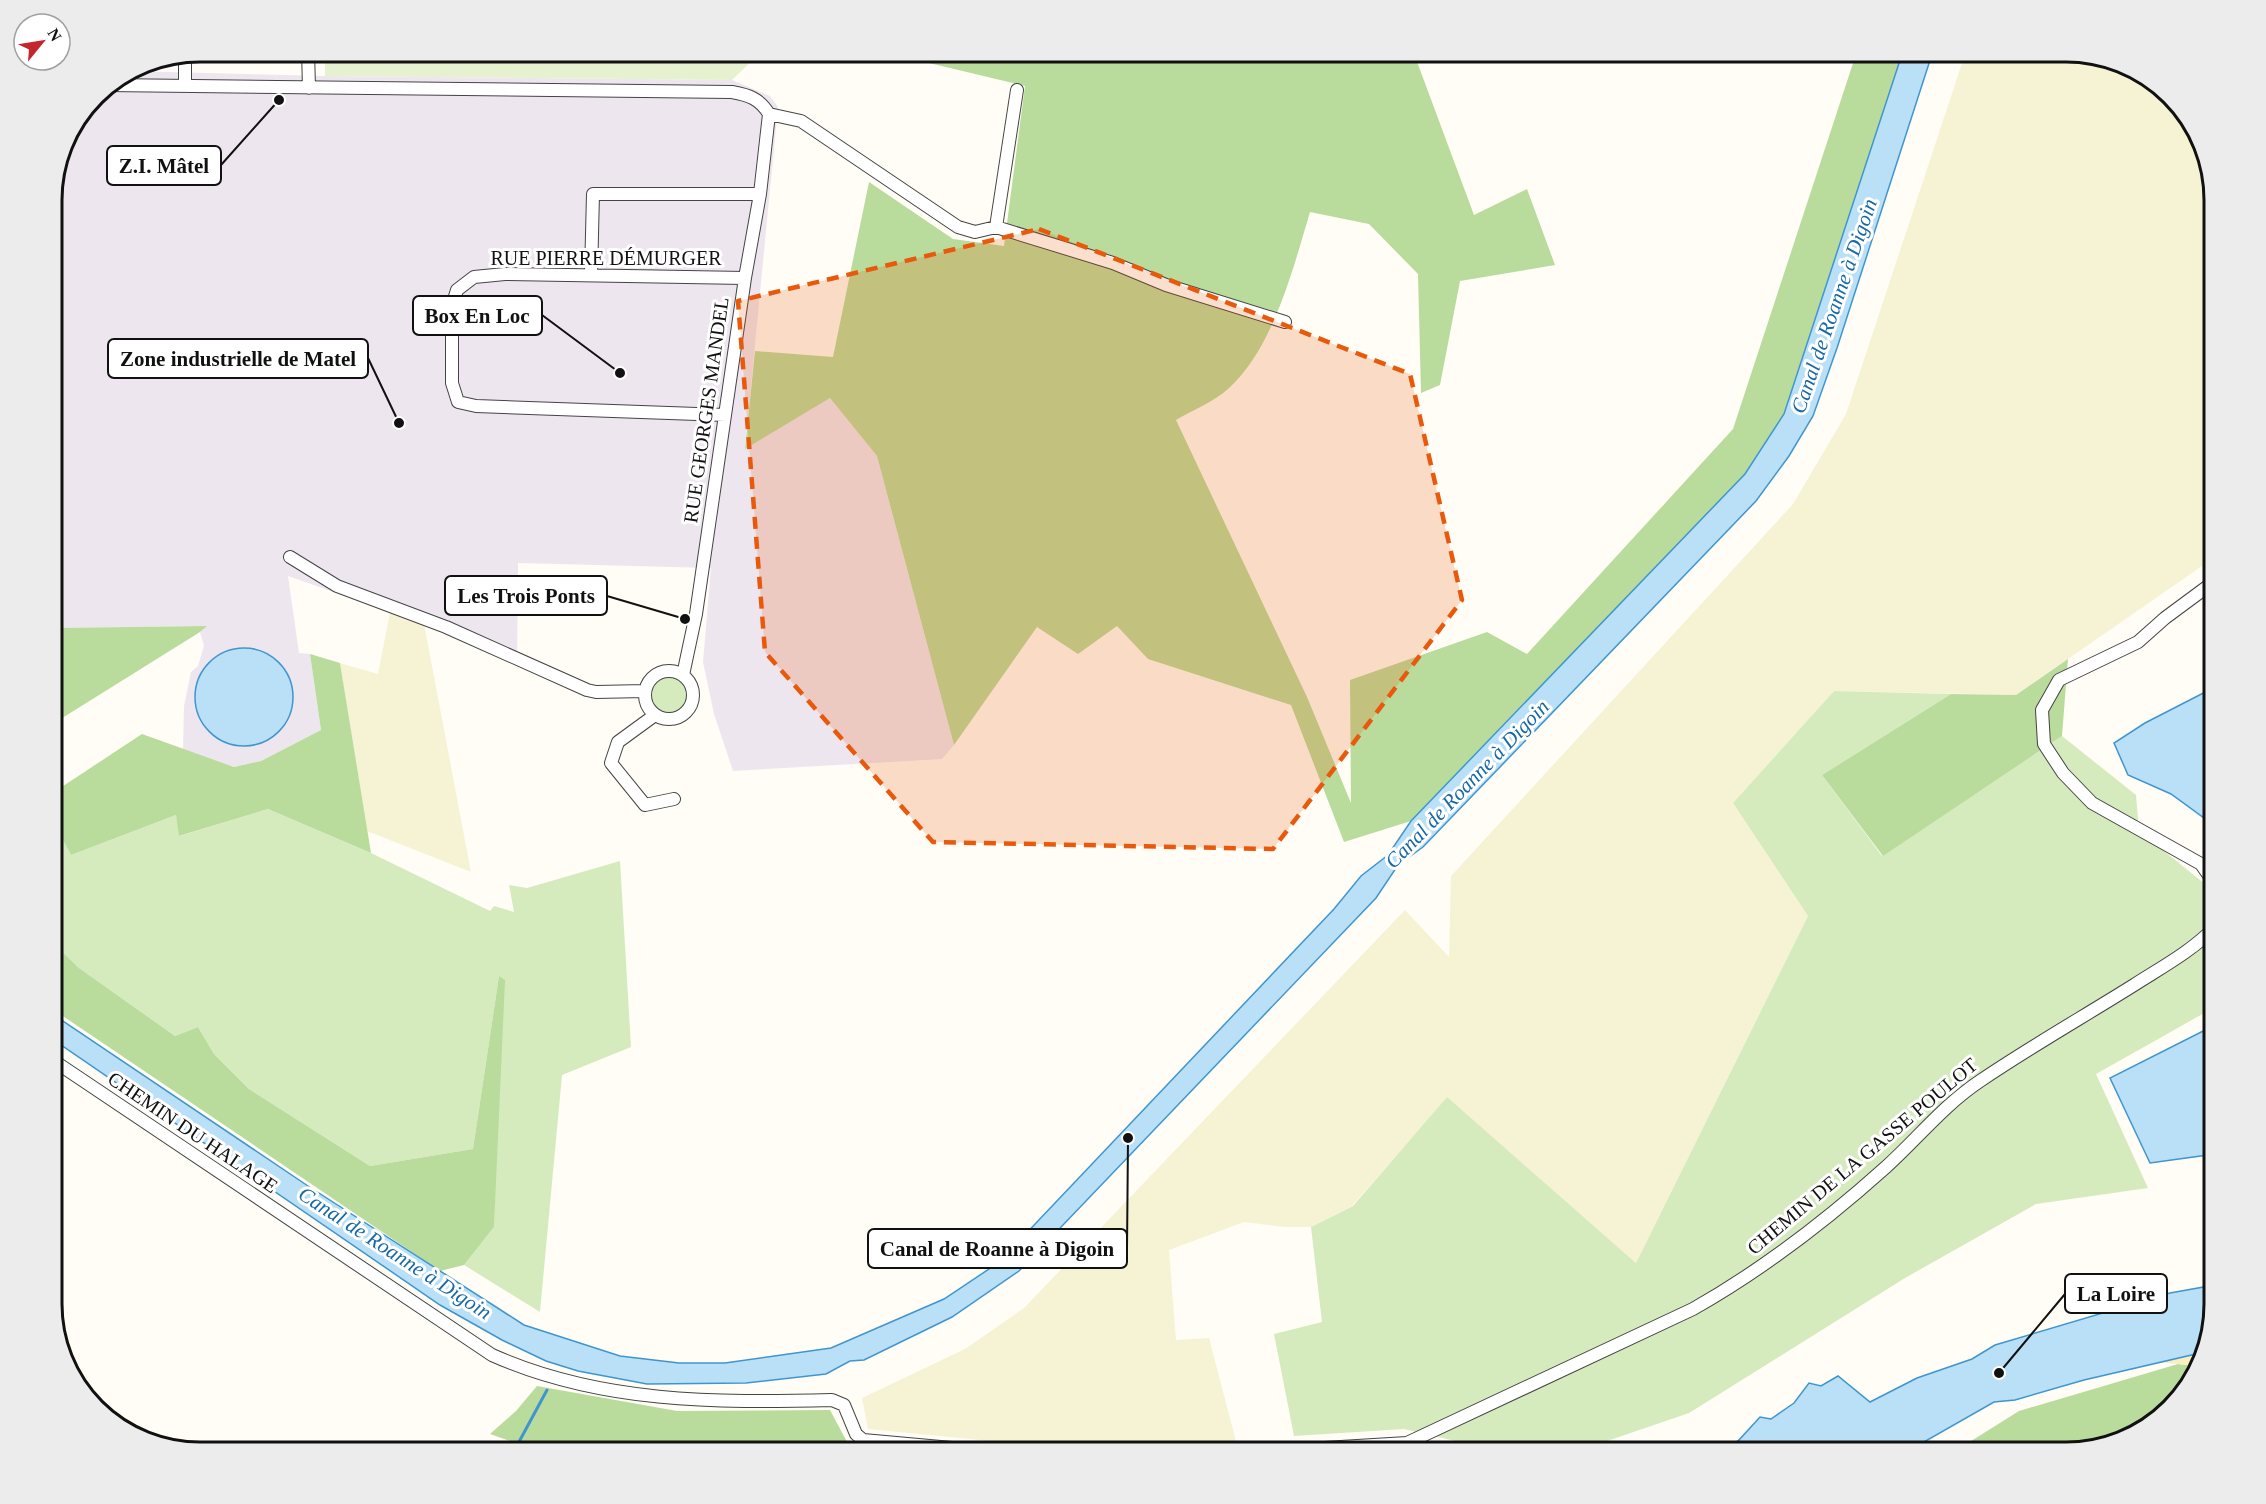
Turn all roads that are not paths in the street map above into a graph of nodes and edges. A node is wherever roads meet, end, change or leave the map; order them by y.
1 (309, 62) edge
2 (185, 63) edge
3 (123, 85) edge
4 (185, 86) junction
5 (309, 88) junction
6 (1017, 90) dead end
7 (769, 114) junction
8 (760, 194) junction
9 (996, 227) junction
10 (591, 275) junction
11 (745, 278) junction
12 (1285, 322) dead end
13 (725, 415) junction
14 (290, 557) dead end
15 (2204, 589) edge
16 (683, 675) junction
17 (645, 691) junction
18 (655, 715) junction
19 (674, 799) dead end
20 (2204, 868) edge
21 (2204, 938) edge
22 (62, 1066) edge
23 (885, 1442) edge
24 (1409, 1442) edge

1 - 5 street
2 - 4 street
3 - 4 street
4 - 5 street
5 - 7 street
6 - 9 street
7 - 8 street, RUE GEORGES MANDEL
7 - 9 street
8 - 10 street
8 - 11 street, RUE GEORGES MANDEL
9 - 12 street
10 - 11 street, RUE PIERRE DÉMURGER
10 - 13 street, RUE PIERRE DÉMURGER
11 - 13 street, RUE GEORGES MANDEL
13 - 16 street, RUE GEORGES MANDEL
14 - 17 street
15 - 20 street
16 - 17 street
16 - 18 street, RUE GEORGES MANDEL
17 - 18 street
18 - 19 street
21 - 24 street, CHEMIN DE LA GASSE POULOT
22 - 23 street, CHEMIN DU HALAGE

